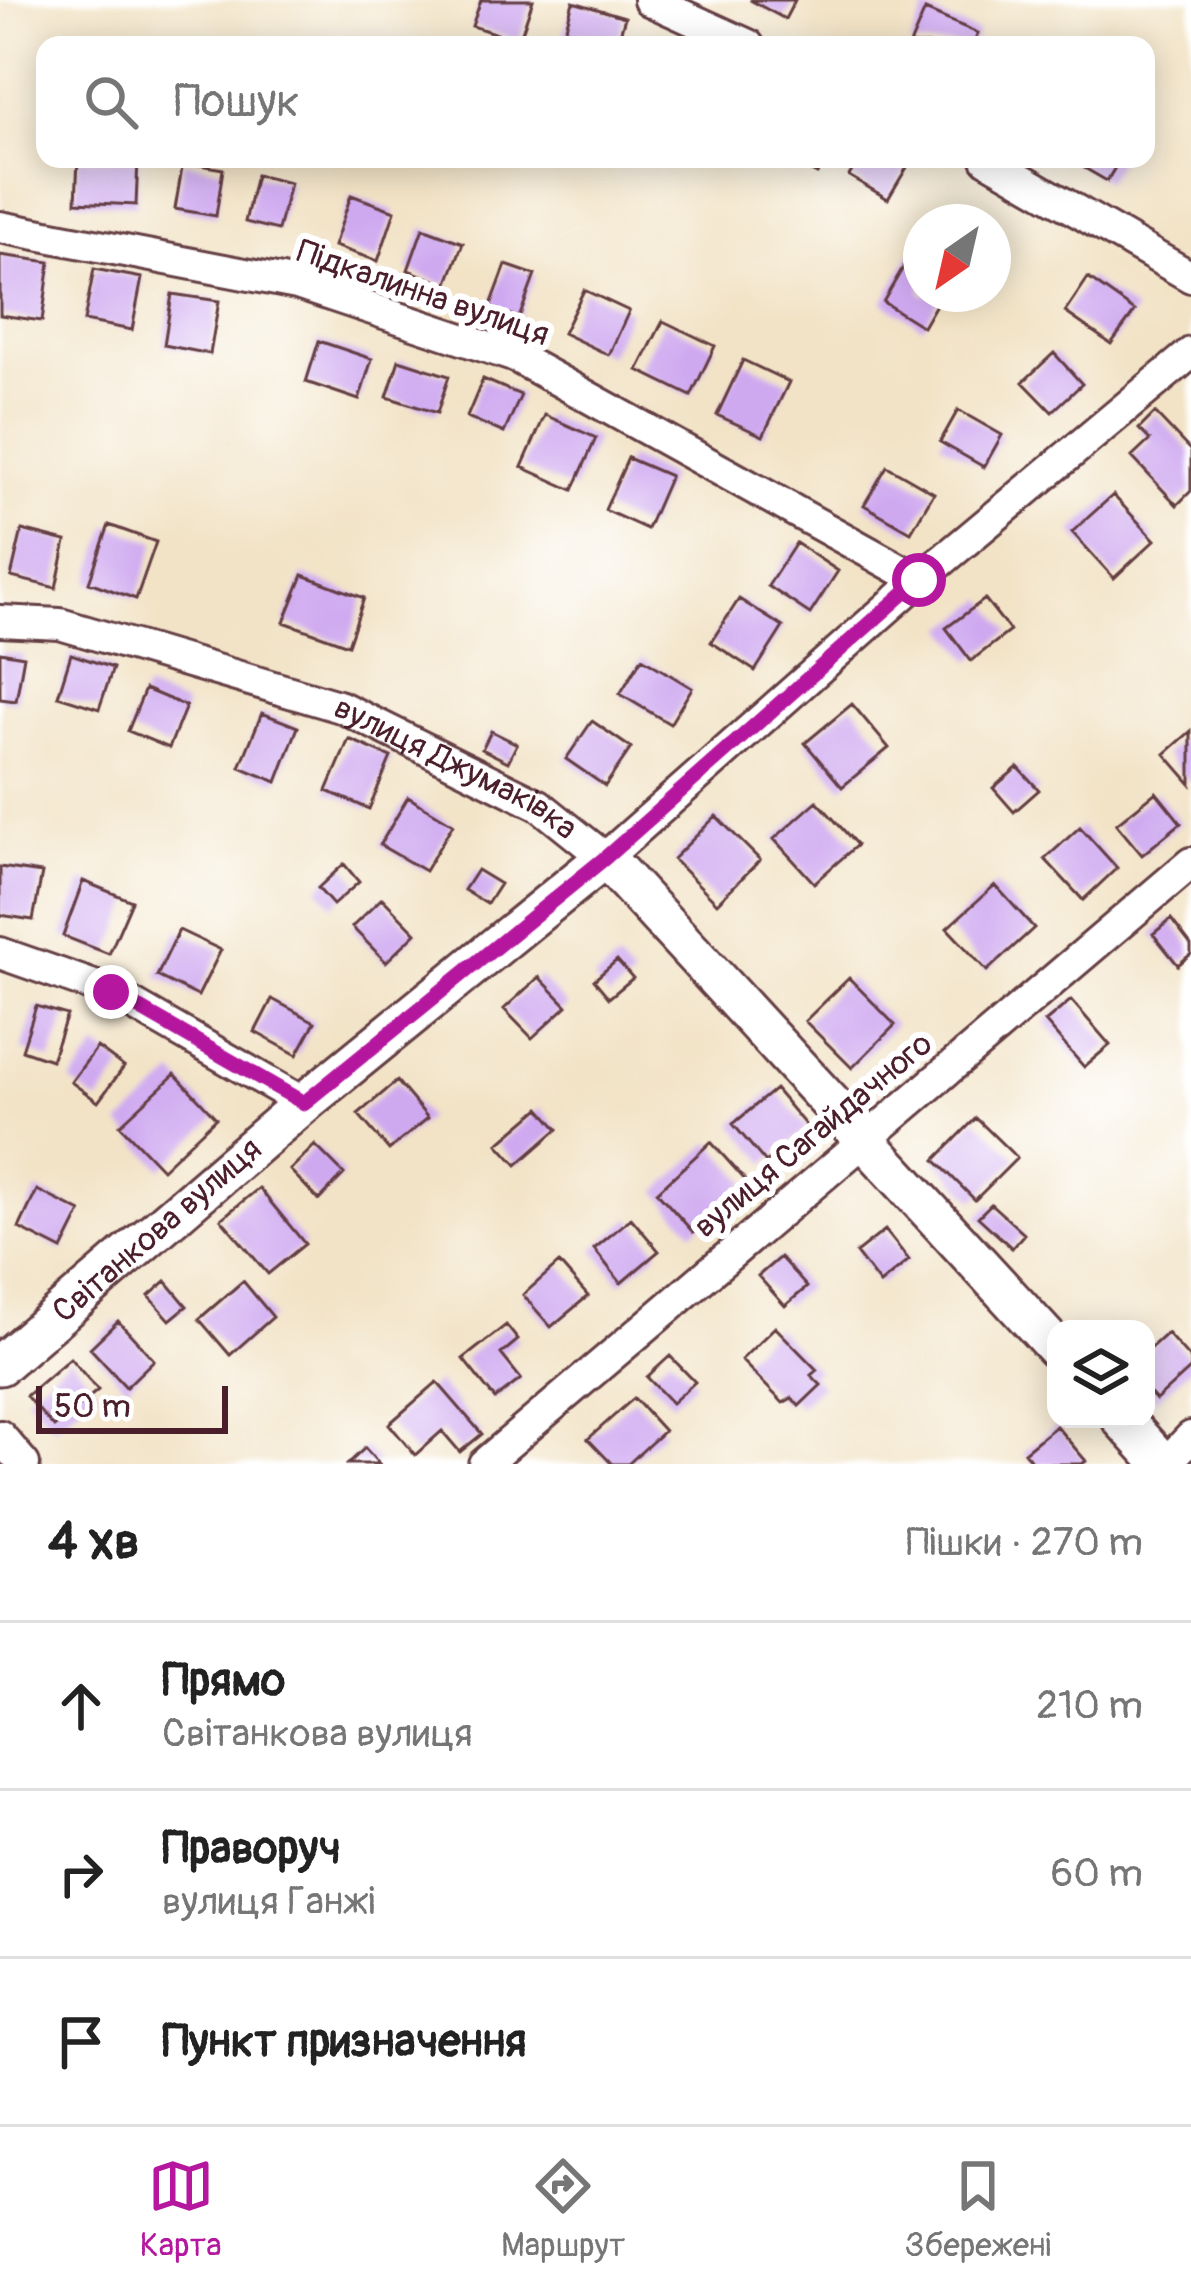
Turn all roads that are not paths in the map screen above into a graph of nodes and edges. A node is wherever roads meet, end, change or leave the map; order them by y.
1 (649, 0) edge
2 (728, 36) edge
3 (1003, 168) edge
4 (0, 226) edge
5 (1191, 277) edge
6 (1191, 353) edge
7 (919, 580) junction
8 (0, 621) edge
9 (605, 858) junction
10 (1191, 863) edge
11 (0, 953) edge
12 (304, 1103) junction
13 (863, 1138) junction
14 (1047, 1338) edge
15 (0, 1365) edge
16 (1130, 1428) edge
17 (0, 1436) edge
18 (1191, 1437) edge
19 (24, 1464) edge
20 (484, 1464) edge
21 (1164, 1464) edge

1 - 2 street
3 - 5 street
4 - 7 street, Підкалинна вулиця
6 - 7 street, Світанкова вулиця
7 - 9 street, Світанкова вулиця
8 - 9 street, вулиця Джумаківка
9 - 12 street, Світанкова вулиця
9 - 13 street, вулиця Джумаківка
10 - 13 street, вулиця Сагайдачного
11 - 12 street
12 - 15 street, Світанкова вулиця
13 - 14 street, вулиця Джумаківка
13 - 20 street, вулиця Сагайдачного
16 - 21 street
17 - 19 street
18 - 21 street

